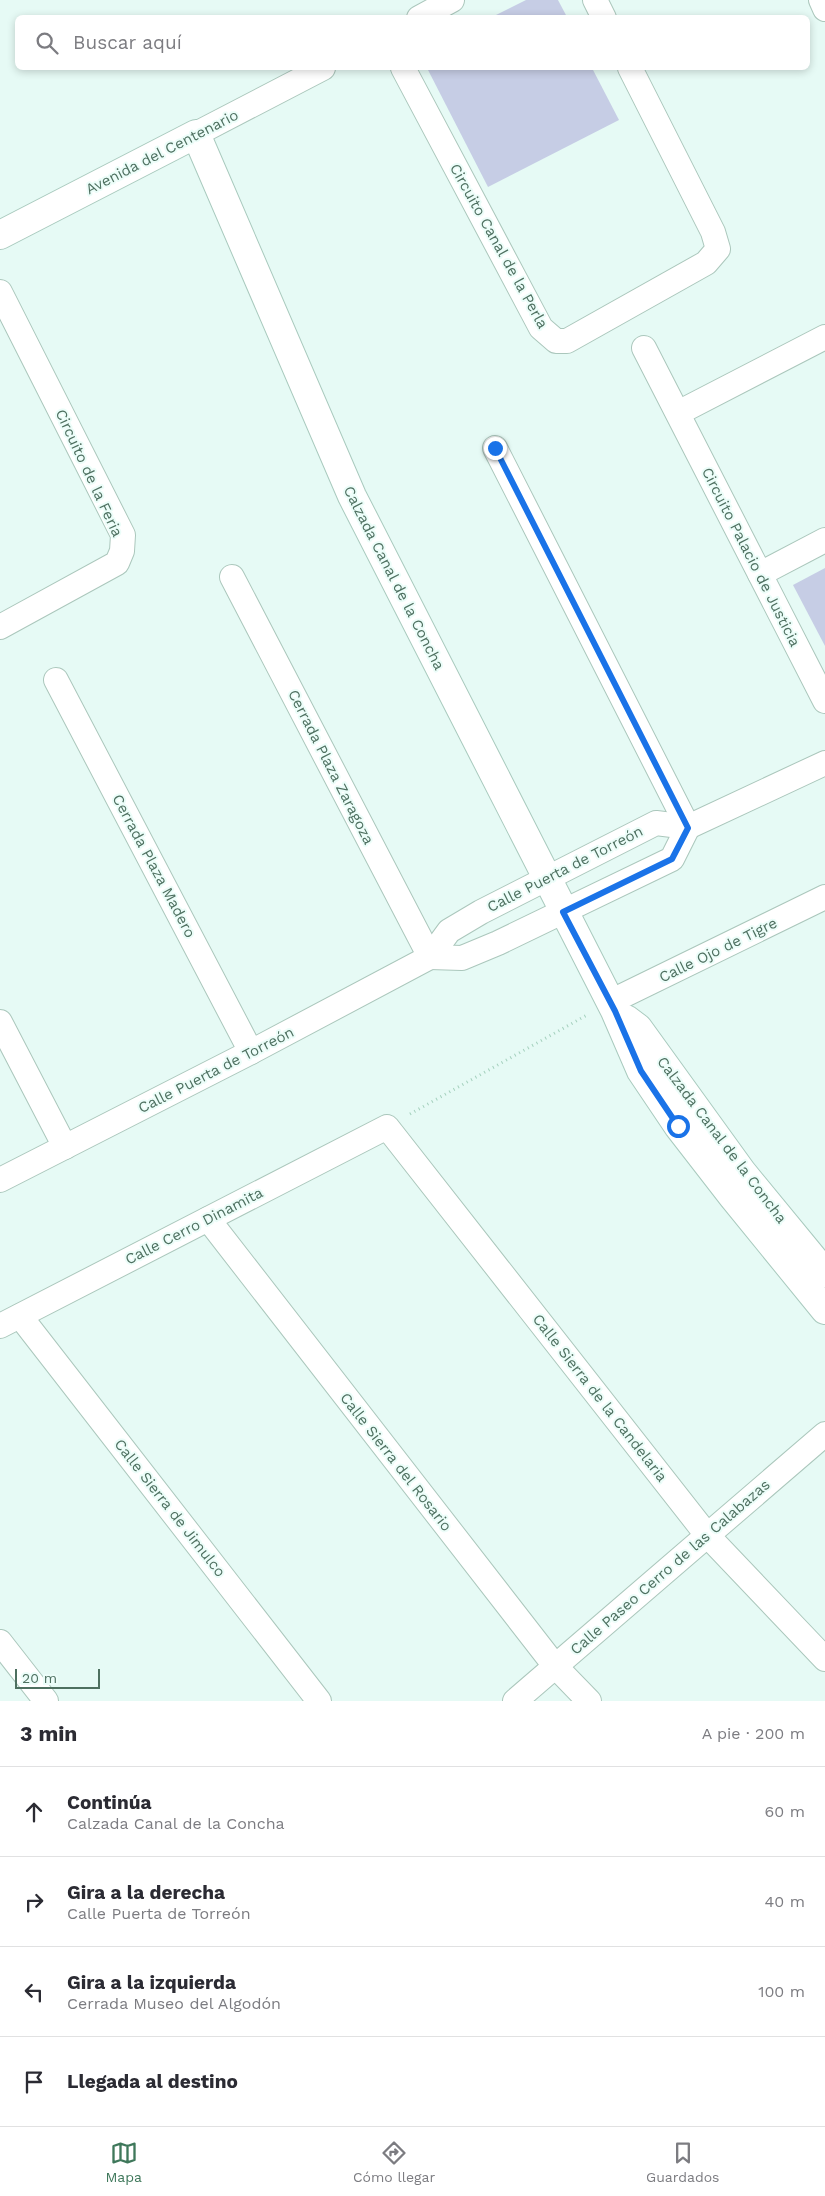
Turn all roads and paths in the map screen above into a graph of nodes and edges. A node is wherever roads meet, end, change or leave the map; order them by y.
1 (452, 0) edge
2 (595, 0) edge
3 (821, 0) edge
4 (825, 9) edge
5 (424, 15) edge
6 (602, 15) edge
7 (319, 70) edge
8 (403, 70) edge
9 (631, 70) edge
10 (196, 134) junction
11 (0, 235) edge
12 (0, 292) edge
13 (825, 337) edge
14 (644, 348) dead end
15 (678, 413) junction
16 (495, 448) dead end
17 (825, 540) edge
18 (760, 574) junction
19 (232, 577) dead end
20 (0, 627) edge
21 (56, 680) dead end
22 (825, 701) edge
23 (825, 763) edge
24 (688, 828) junction
25 (547, 878) junction
26 (824, 898) edge
27 (563, 912) junction
28 (430, 957) junction
29 (613, 1006) junction
30 (0, 1022) edge
31 (251, 1052) junction
32 (387, 1127) junction
33 (65, 1147) junction
34 (0, 1180) edge
35 (208, 1219) junction
36 (825, 1273) edge
37 (825, 1310) edge
38 (10, 1321) edge
39 (825, 1434) edge
40 (707, 1535) junction
41 (0, 1642) edge
42 (825, 1659) edge
43 (555, 1666) junction
44 (46, 1701) edge
45 (319, 1701) edge
46 (515, 1701) edge
47 (589, 1701) edge

1 - 5 street
2 - 6 street
3 - 4 street
7 - 10 street, Avenida del Centenario
8 - 9 street, Circuito Canal de la Perla
10 - 11 street, Avenida del Centenario
10 - 25 street, Calzada Canal de la Concha
12 - 20 street, Circuito de la Feria
13 - 15 street
14 - 15 street, Circuito Palacio de Justicia
15 - 18 street, Circuito Palacio de Justicia
16 - 24 street
17 - 18 street
18 - 22 street, Circuito Palacio de Justicia
19 - 28 street, Cerrada Plaza Zaragoza
21 - 31 street, Cerrada Plaza Madero
23 - 24 street
24 - 25 street, Calle Puerta de Torreón
24 - 27 street, Calle Puerta de Torreón
25 - 27 street, Calzada Canal de la Concha
25 - 28 street, Calle Puerta de Torreón
26 - 29 street, Calle Ojo de Tigre
27 - 28 street, Calle Puerta de Torreón
27 - 29 street, Calzada Canal de la Concha
28 - 31 street, Calle Puerta de Torreón
29 - 32 path
29 - 36 street, Calzada Canal de la Concha
29 - 37 street, Calzada Canal de la Concha
30 - 33 street
31 - 33 street, Calle Puerta de Torreón
32 - 35 street, Calle Cerro Dinamita
32 - 40 street, Calle Sierra de la Candelaria
33 - 34 street, Calle Puerta de Torreón
35 - 38 street, Calle Cerro Dinamita
35 - 43 street, Calle Sierra del Rosario
38 - 45 street, Calle Sierra de Jimulco
39 - 40 street, Calle Paseo Cerro de las Calabazas
40 - 42 street, Calle Sierra de la Candelaria
40 - 43 street, Calle Paseo Cerro de las Calabazas
41 - 44 street
43 - 46 street, Calle Paseo Cerro de las Calabazas
43 - 47 street, Calle Sierra del Rosario

